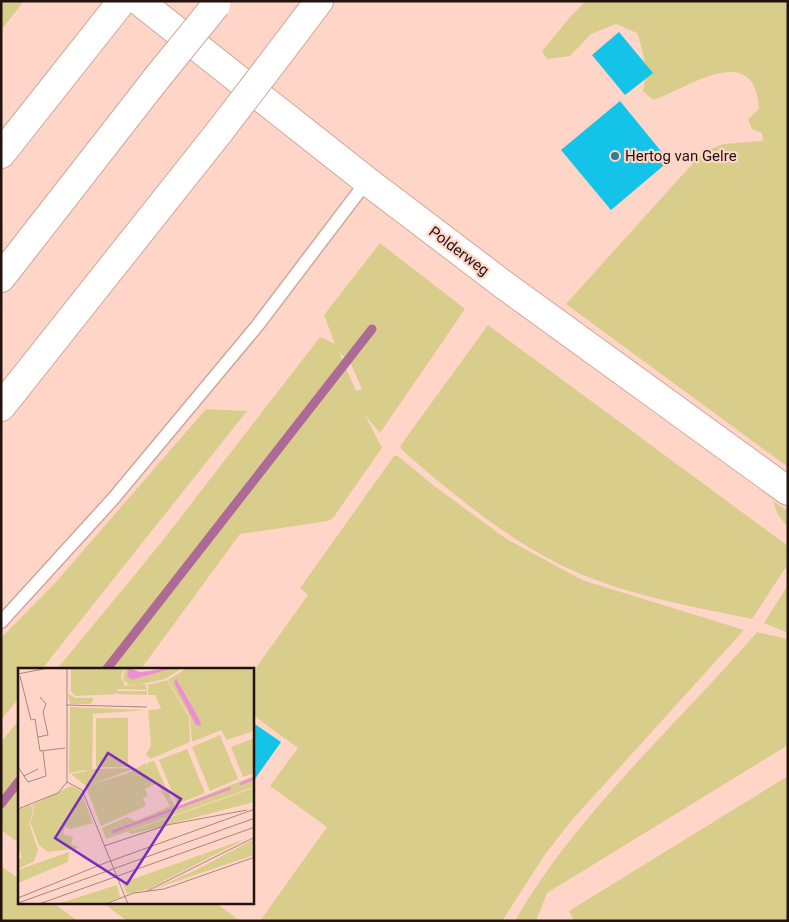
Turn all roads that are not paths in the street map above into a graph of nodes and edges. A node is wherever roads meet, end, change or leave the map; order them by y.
1 (122, 1) edge
2 (139, 1) edge
3 (319, 1) edge
4 (217, 3) edge
5 (1, 154) edge
6 (367, 181) junction
7 (1, 278) edge
8 (1, 407) edge
9 (788, 490) edge
10 (1, 622) edge

1 - 5 main road
2 - 6 main road, Polderweg
3 - 8 main road, bridge
4 - 7 main road, bridge
6 - 9 main road, Polderweg
6 - 10 lane

